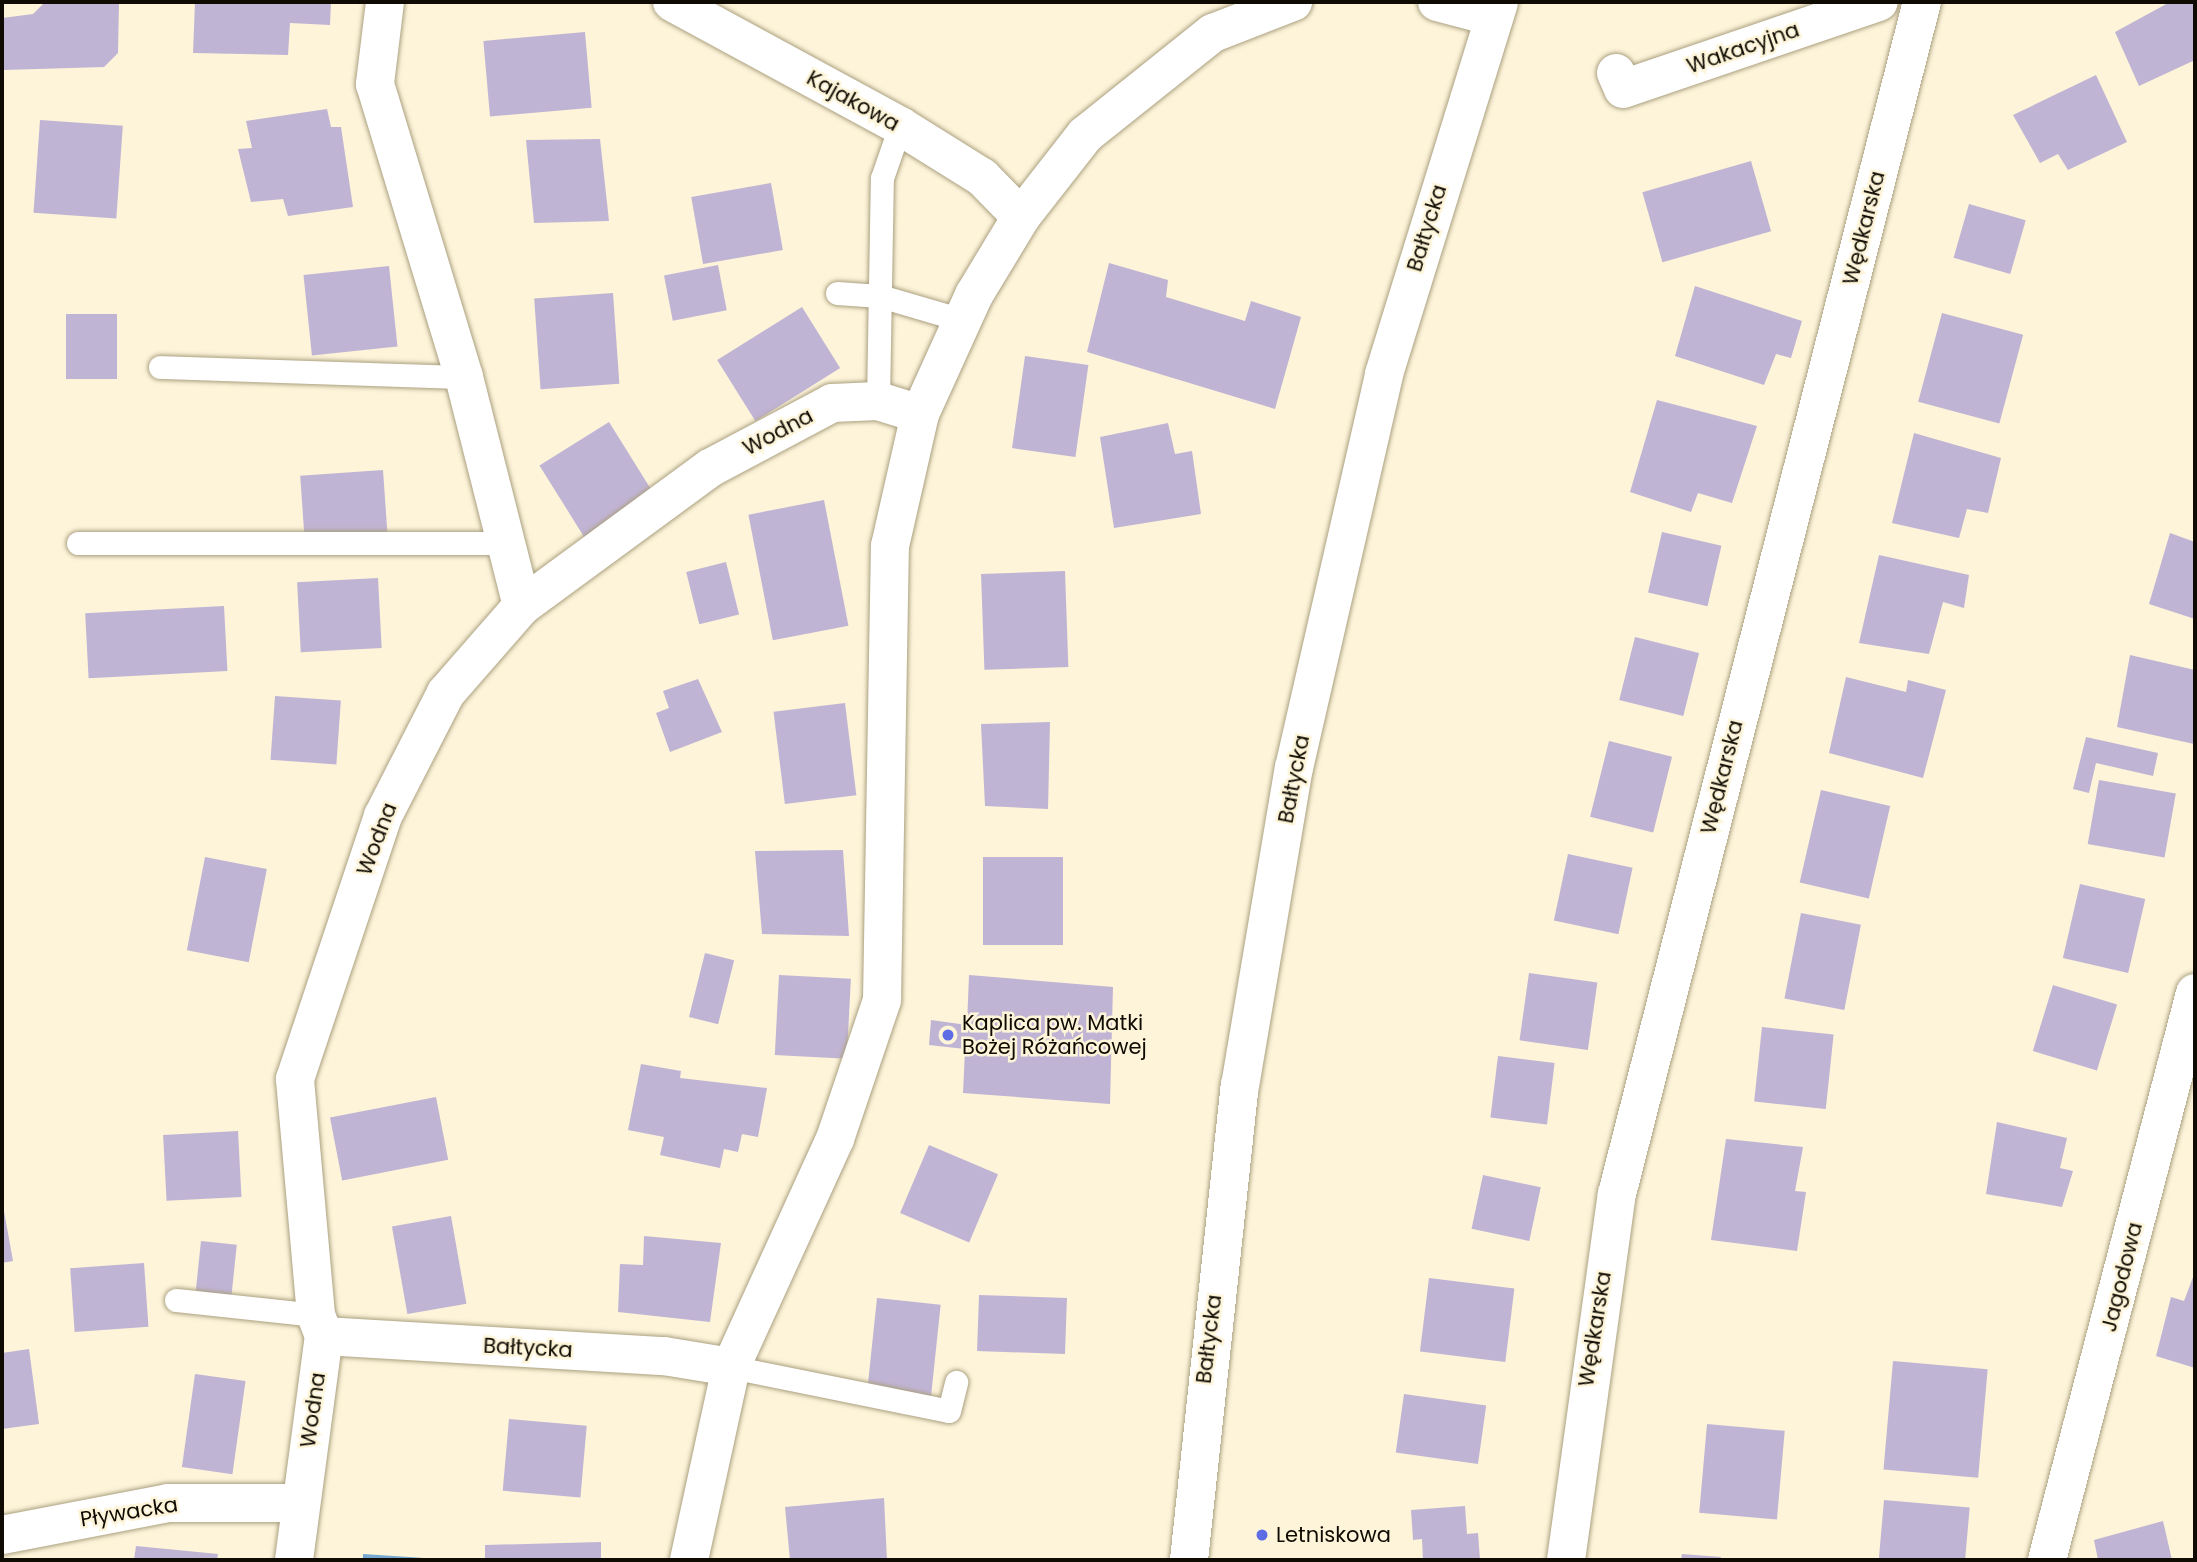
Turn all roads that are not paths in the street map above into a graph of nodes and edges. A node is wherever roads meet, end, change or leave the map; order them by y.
1 (385, 2) edge
2 (672, 2) edge
3 (1293, 2) edge
4 (1437, 2) edge
5 (1879, 2) edge
6 (1922, 2) edge
7 (1497, 9) edge
8 (1616, 73) dead end
9 (900, 126) junction
10 (1021, 217) junction
11 (837, 293) dead end
12 (880, 296) junction
13 (962, 320) junction
14 (160, 367) dead end
15 (464, 377) junction
16 (878, 401) junction
17 (920, 414) junction
18 (78, 542) dead end
19 (505, 543) junction
20 (522, 607) junction
21 (2195, 993) edge
22 (176, 1300) dead end
23 (320, 1325) junction
24 (731, 1367) junction
25 (956, 1382) dead end
26 (300, 1503) junction
27 (2, 1535) edge
28 (293, 1560) edge
29 (689, 1560) edge
30 (1189, 1560) edge
31 (1566, 1560) edge
32 (2048, 1560) edge

1 - 15 street
2 - 9 street, Kajakowa
3 - 10 street
4 - 7 street, Bałtycka
5 - 8 street, Wakacyjna
6 - 31 street, Wędkarska
7 - 30 street, Bałtycka
9 - 10 street, Kajakowa
9 - 12 lane
10 - 13 street
11 - 12 lane
12 - 13 lane
12 - 16 lane
13 - 17 street
14 - 15 lane
15 - 19 street
16 - 17 street, Wodna
16 - 20 street, Wodna
17 - 24 street
18 - 19 lane
19 - 20 street
20 - 23 street, Wodna
21 - 32 street, Jagodowa
22 - 23 lane
23 - 24 street, Bałtycka
23 - 26 street, Wodna
24 - 25 lane
24 - 29 street
26 - 27 street, Pływacka
26 - 28 street, Wodna

